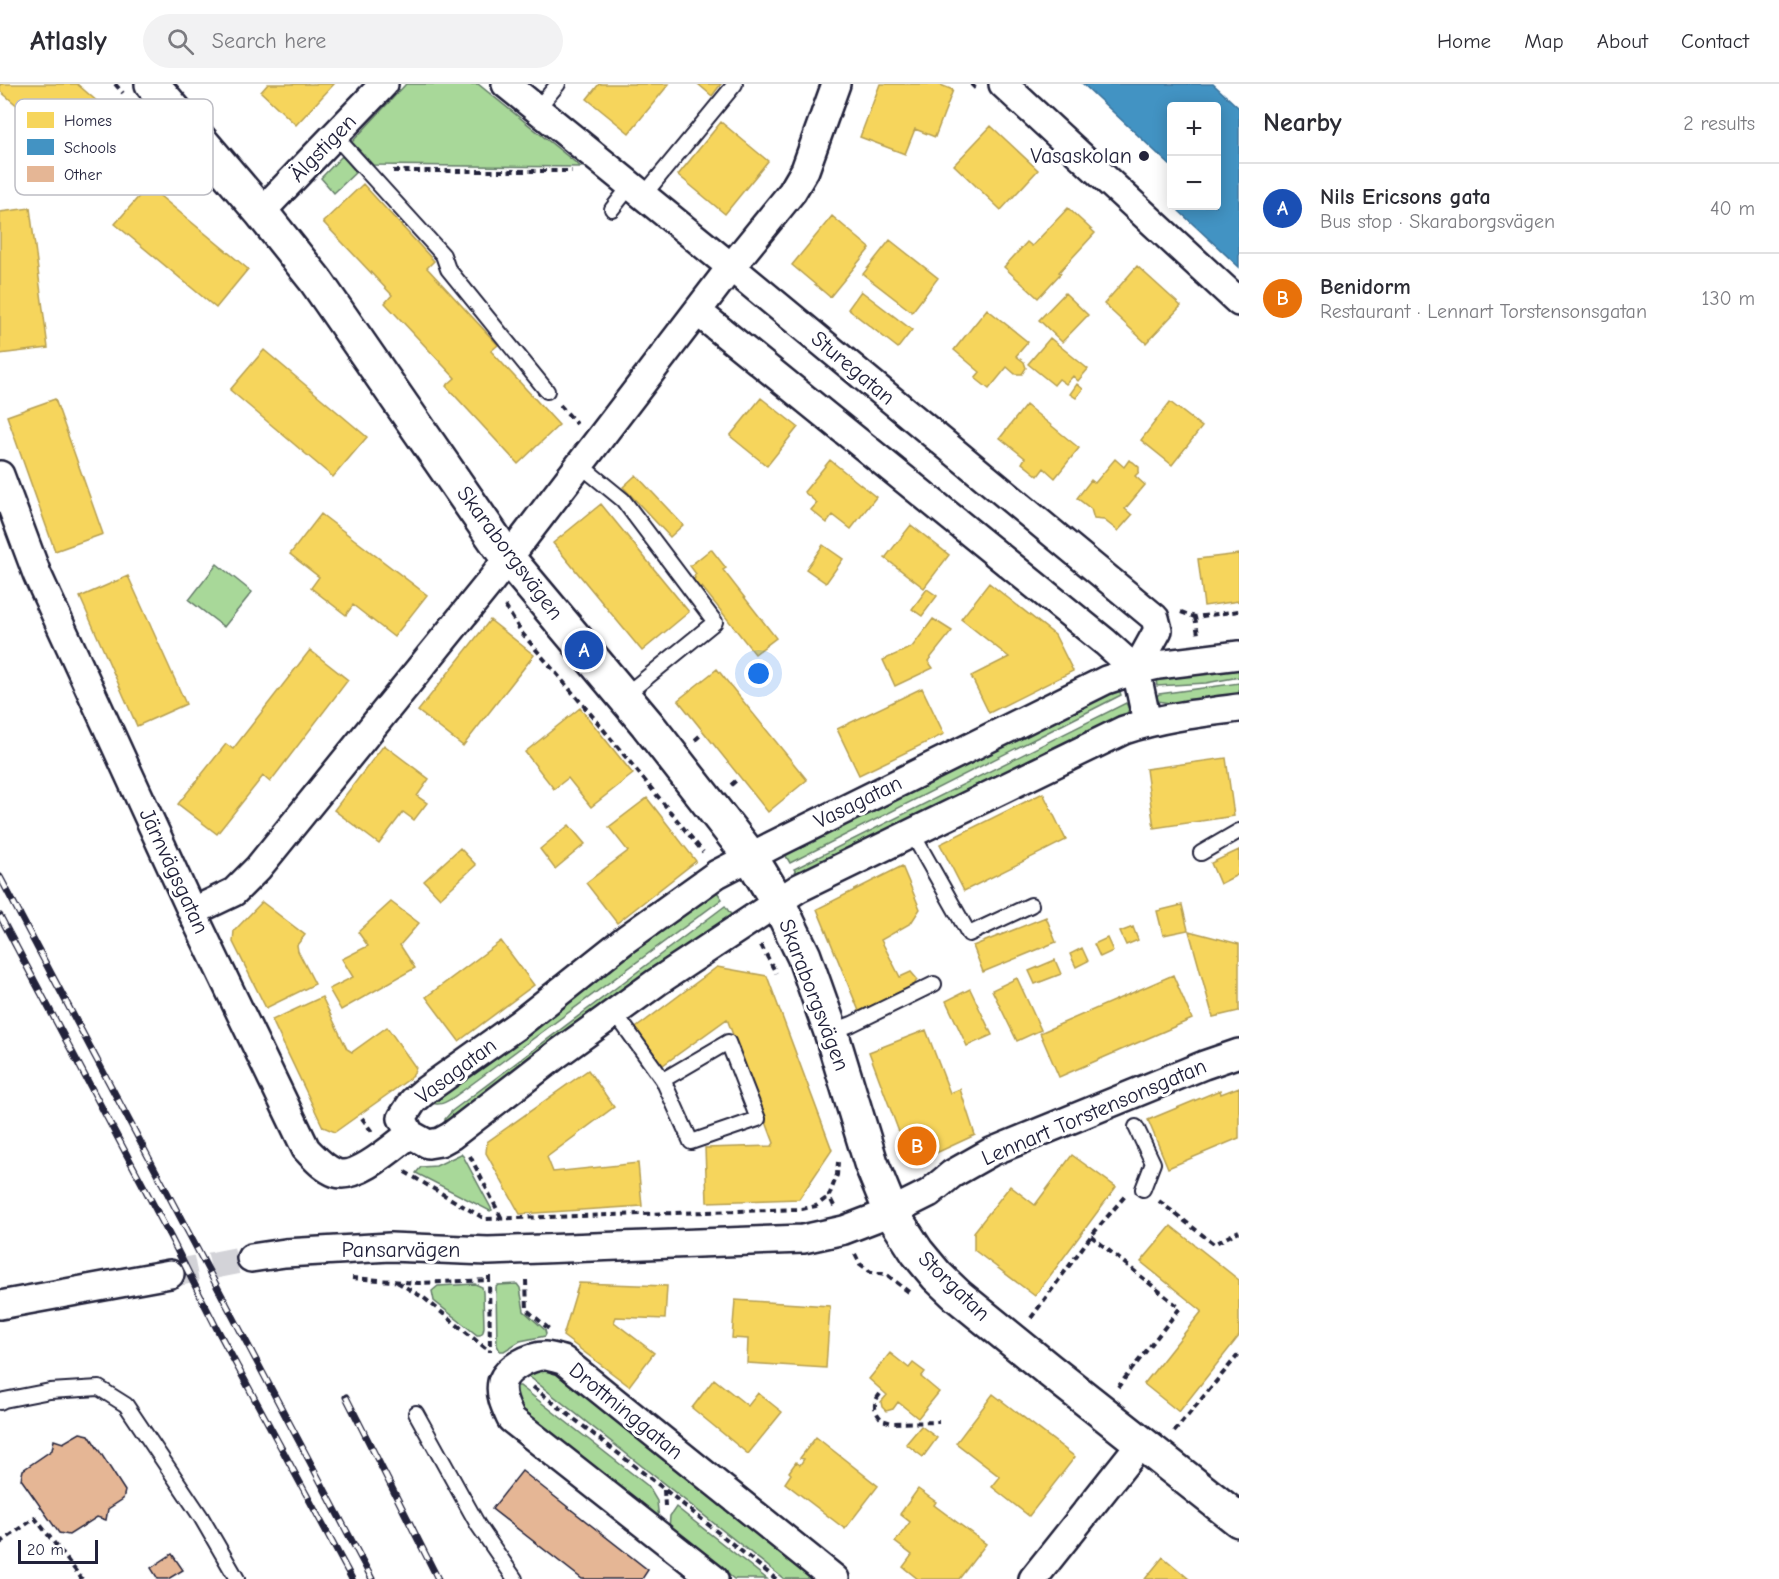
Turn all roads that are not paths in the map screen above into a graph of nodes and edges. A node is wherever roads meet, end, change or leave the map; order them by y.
1 (152, 84) edge
2 (384, 84) edge
3 (506, 84) edge
4 (558, 84) edge
5 (735, 84) edge
6 (836, 84) edge
7 (1003, 84) edge
8 (165, 99) edge
9 (537, 109) junction
10 (335, 136) junction
11 (213, 156) edge
12 (637, 190) junction
13 (612, 209) dead end
14 (261, 212) junction
15 (732, 267) junction
16 (1239, 302) edge
17 (698, 312) junction
18 (547, 391) road end
19 (579, 464) junction
20 (0, 475) edge
21 (507, 557) junction
22 (1239, 655) edge
23 (1136, 670) junction
24 (624, 696) junction
25 (1239, 708) edge
26 (1147, 722) junction
27 (1239, 831) edge
28 (912, 833) junction
29 (1201, 853) dead end
30 (750, 856) junction
31 (778, 902) junction
32 (1031, 905) dead end
33 (192, 912) junction
34 (934, 984) dead end
35 (615, 1013) junction
36 (831, 1032) junction
37 (1239, 1053) edge
38 (663, 1080) junction
39 (1136, 1127) dead end
40 (410, 1134) junction
41 (1143, 1189) road end
42 (891, 1212) junction
43 (251, 1258) tunnel mouth
44 (170, 1274) tunnel mouth
45 (0, 1305) edge
46 (0, 1402) edge
47 (416, 1413) dead end
48 (1141, 1443) junction
49 (1239, 1520) edge
50 (237, 1579) edge
51 (515, 1579) edge
52 (714, 1579) edge
53 (835, 1579) edge
54 (1033, 1579) edge

1 - 8 street, Skaraborgsvägen
2 - 10 street, Älgstigen
3 - 9 street, Sturegatan
4 - 9 lane
5 - 12 lane
6 - 15 street
7 - 16 street
9 - 12 street, Sturegatan
10 - 14 street, Älgstigen
10 - 18 lane
11 - 14 street, Skaraborgsvägen
12 - 13 lane
12 - 15 street, Sturegatan
14 - 21 street, Skaraborgsvägen
15 - 17 street
15 - 23 street, Sturegatan
17 - 19 street
17 - 23 street
19 - 21 street
19 - 24 lane
20 - 33 street, Järnvägsgatan
21 - 24 street, Skaraborgsvägen
21 - 33 street
22 - 23 street, Vasagatan
23 - 26 street
23 - 30 street, Vasagatan
24 - 30 street, Skaraborgsvägen
25 - 26 street, Vasagatan
26 - 28 street, Vasagatan
27 - 29 lane
28 - 31 street, Vasagatan
28 - 32 lane
30 - 31 street, Skaraborgsvägen
30 - 40 street, Vasagatan
31 - 35 street, Vasagatan
31 - 36 street, Skaraborgsvägen
33 - 40 street, Järnvägsgatan
34 - 36 lane
35 - 38 lane
35 - 40 street, Vasagatan
36 - 42 street, Skaraborgsvägen
37 - 42 street, Lennart Torstensonsgatan
38 - 38 lane
39 - 41 lane
42 - 43 street, Pansarvägen
42 - 48 street, Storgatan
44 - 45 street
46 - 50 lane
47 - 51 lane
48 - 49 street, Storgatan
48 - 54 street
52 - 53 street, Drottninggatan

